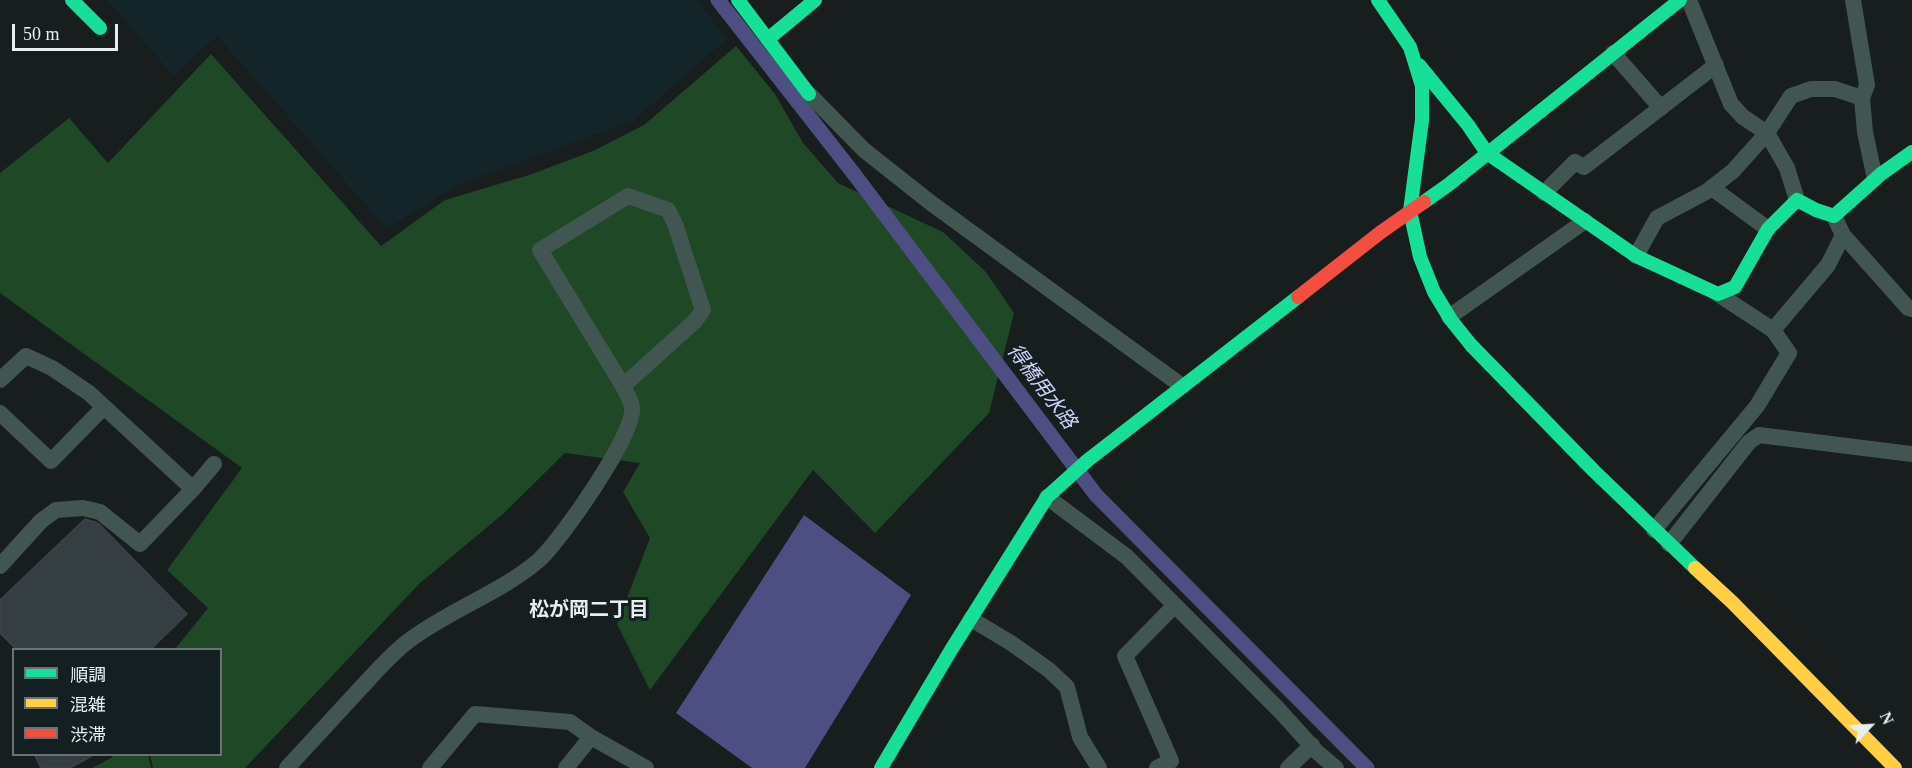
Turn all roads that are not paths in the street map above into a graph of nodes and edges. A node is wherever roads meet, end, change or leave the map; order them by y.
1 (72, 0) edge
2 (738, 0) edge
3 (815, 0) edge
4 (1378, 0) edge
5 (1680, 0) edge
6 (1689, 0) edge
7 (1853, 0) edge
8 (100, 28) dead end
9 (768, 39) junction
10 (1613, 53) junction
11 (1414, 60) junction
12 (1716, 65) junction
13 (809, 94) joint
14 (1862, 98) junction
15 (1660, 108) junction
16 (1767, 133) junction
17 (1912, 152) edge
18 (1487, 153) junction
19 (1875, 179) junction
20 (1712, 188) junction
21 (1544, 193) junction
22 (1797, 200) junction
23 (1410, 211) junction
24 (1834, 216) junction
25 (1585, 221) junction
26 (1768, 229) junction
27 (1843, 235) junction
28 (1636, 256) junction
29 (1718, 294) junction
30 (1912, 309) edge
31 (1449, 317) junction
32 (1773, 330) junction
33 (0, 380) edge
34 (623, 386) junction
35 (1182, 387) junction
36 (104, 407) junction
37 (0, 413) edge
38 (1912, 454) edge
39 (214, 464) dead end
40 (194, 489) junction
41 (1047, 497) junction
42 (1654, 530) junction
43 (1668, 544) junction
44 (0, 566) edge
45 (1175, 605) junction
46 (971, 619) junction
47 (591, 737) junction
48 (1312, 745) junction
49 (883, 767) edge
50 (287, 768) edge
51 (430, 768) edge
52 (566, 768) edge
53 (646, 768) edge
54 (1099, 768) edge
55 (1157, 768) edge
56 (1288, 768) edge
57 (1336, 768) edge
58 (1895, 768) edge

1 - 8 street
2 - 9 street
3 - 9 street
4 - 11 street
5 - 10 street
6 - 12 street
7 - 14 street
9 - 13 street
10 - 15 street
10 - 18 street
11 - 18 street
11 - 23 street
12 - 15 street
12 - 16 street
13 - 35 street
14 - 16 street
14 - 19 street
15 - 21 street
16 - 20 street
16 - 22 street
17 - 19 street
18 - 21 street
18 - 23 street
19 - 24 street
20 - 26 street
20 - 28 street
21 - 25 street
22 - 24 street
22 - 26 street
23 - 31 street
23 - 35 street
24 - 27 street
25 - 28 street
25 - 31 street
26 - 29 street
27 - 30 street
27 - 32 street
28 - 29 street
29 - 32 street
31 - 42 street
32 - 42 street
33 - 36 street
34 - 34 street
34 - 50 street
35 - 41 street
36 - 37 street
36 - 40 street
38 - 43 street
39 - 40 street
40 - 44 street
41 - 45 street
41 - 46 street
42 - 43 street
43 - 58 street
45 - 48 street
45 - 55 street
46 - 49 street
46 - 54 street
47 - 51 street
47 - 52 street
47 - 53 street
48 - 56 street
48 - 57 street

